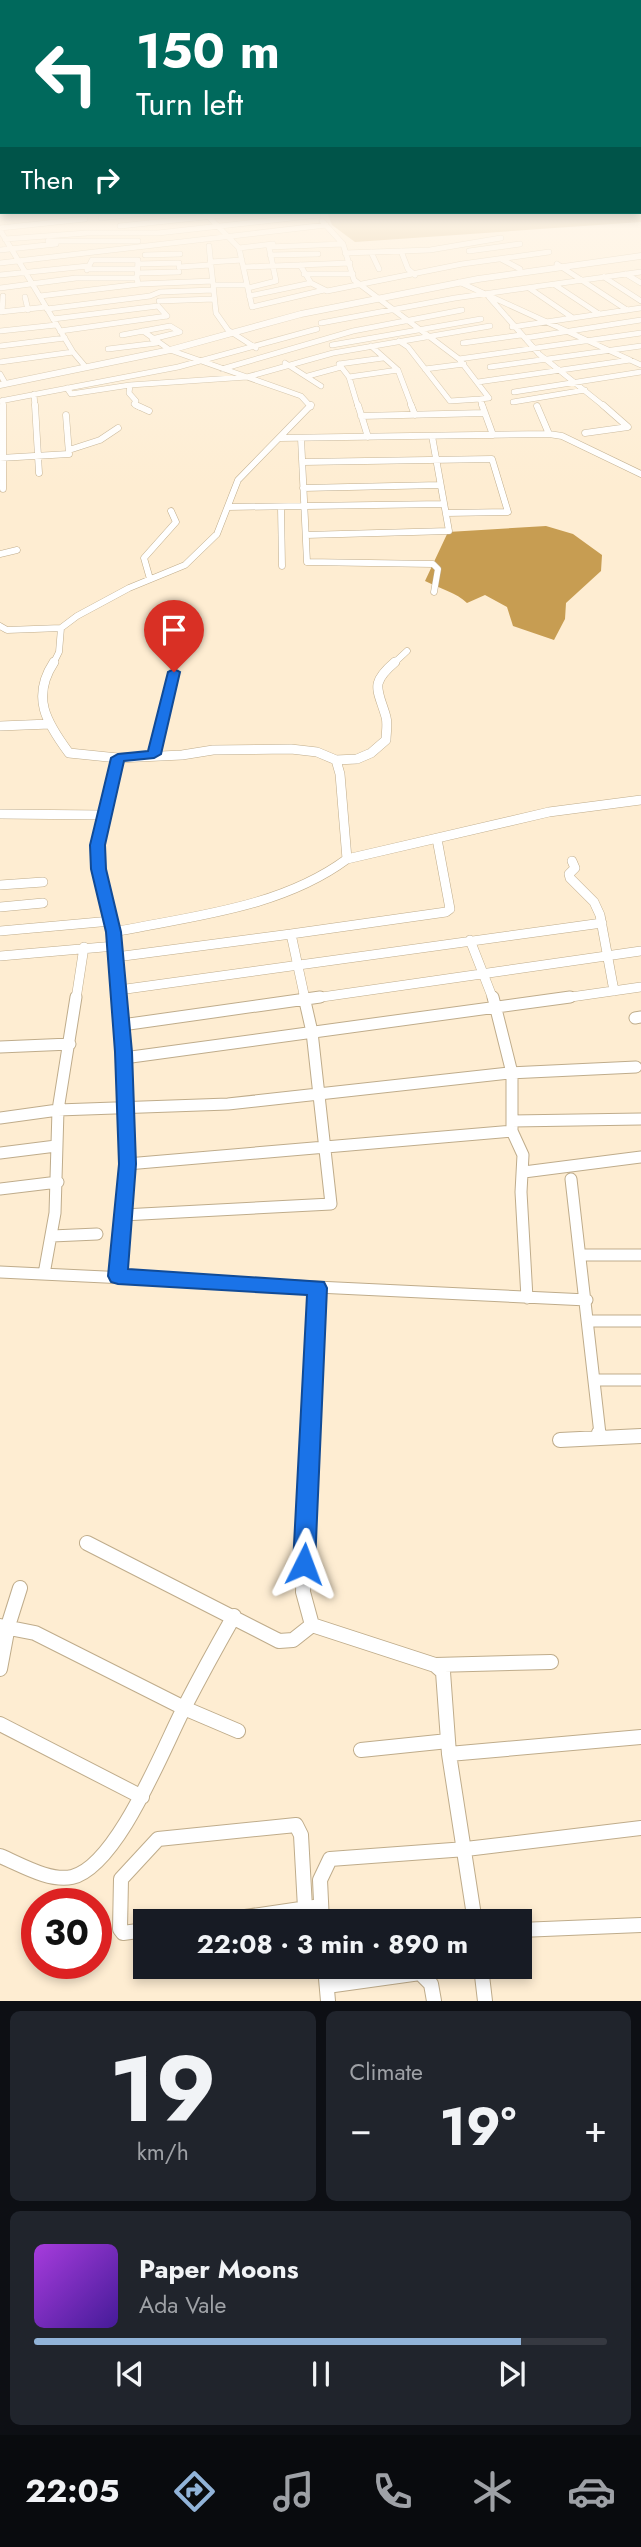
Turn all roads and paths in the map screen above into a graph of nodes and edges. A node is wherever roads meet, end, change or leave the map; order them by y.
1 (26, 301) edge
2 (43, 301) edge
3 (104, 301) edge
4 (215, 301) edge
5 (250, 301) edge
6 (277, 301) edge
7 (361, 301) edge
8 (382, 301) edge
9 (441, 301) edge
10 (492, 301) edge
11 (497, 301) edge
12 (549, 301) edge
13 (579, 301) edge
14 (613, 301) edge
15 (47, 308) junction
16 (641, 308) edge
17 (28, 310) junction
18 (394, 310) junction
19 (463, 310) dead end
20 (626, 310) junction
21 (1, 312) edge
22 (598, 314) junction
23 (12, 317) dead end
24 (481, 318) dead end
25 (573, 318) junction
26 (407, 319) junction
27 (641, 320) edge
28 (545, 322) junction
29 (57, 325) junction
30 (490, 326) dead end
31 (512, 327) junction
32 (18, 329) junction
33 (421, 329) junction
34 (0, 331) edge
35 (143, 331) junction
36 (230, 331) junction
37 (566, 332) junction
38 (641, 332) edge
39 (122, 335) dead end
40 (430, 335) junction
41 (523, 336) junction
42 (65, 338) junction
43 (154, 341) junction
44 (399, 341) junction
45 (587, 341) junction
46 (463, 343) dead end
47 (332, 345) dead end
48 (0, 346) edge
49 (254, 346) junction
50 (371, 346) junction
51 (641, 346) edge
52 (536, 348) junction
53 (108, 349) dead end
54 (167, 349) junction
55 (609, 351) junction
56 (73, 352) junction
57 (270, 355) junction
58 (383, 358) junction
59 (641, 358) edge
60 (547, 360) junction
61 (629, 360) junction
62 (199, 361) junction
63 (0, 362) edge
64 (461, 362) junction
65 (84, 365) junction
66 (287, 365) junction
67 (641, 365) edge
68 (341, 367) junction
69 (490, 367) dead end
70 (221, 369) junction
71 (425, 369) junction
72 (398, 370) junction
73 (560, 371) junction
74 (641, 372) edge
75 (57, 374) junction
76 (308, 376) junction
77 (247, 377) junction
78 (349, 377) junction
79 (1, 380) edge
80 (478, 382) junction
81 (573, 383) junction
82 (130, 385) junction
83 (321, 386) dead end
84 (68, 388) junction
85 (585, 390) junction
86 (514, 392) dead end
87 (34, 394) junction
88 (480, 399) junction
89 (1, 400) edge
90 (513, 402) dead end
91 (537, 406) dead end
92 (149, 411) dead end
93 (485, 413) junction
94 (66, 415) dead end
95 (415, 415) junction
96 (361, 416) junction
97 (118, 428) dead end
98 (585, 433) dead end
99 (549, 434) junction
100 (493, 435) junction
101 (432, 436) junction
102 (368, 437) junction
103 (280, 438) junction
104 (302, 438) junction
105 (69, 450) junction
106 (38, 456) junction
107 (1, 458) edge
108 (436, 459) junction
109 (303, 462) junction
110 (39, 473) dead end
111 (641, 474) edge
112 (440, 485) junction
113 (303, 488) junction
114 (3, 489) dead end
115 (444, 504) junction
116 (228, 507) junction
117 (281, 507) junction
118 (304, 507) junction
119 (171, 511) dead end
120 (446, 513) junction
121 (306, 535) junction
122 (17, 550) dead end
123 (0, 554) edge
124 (282, 566) dead end
125 (150, 579) junction
126 (434, 592) dead end
127 (61, 628) junction
128 (2, 630) edge
129 (407, 651) dead end
130 (174, 672) dead end
131 (50, 723) junction
132 (0, 726) edge
133 (154, 754) junction
134 (118, 758) junction
135 (336, 760) junction
136 (641, 800) edge
137 (0, 814) edge
138 (103, 815) junction
139 (437, 839) junction
140 (347, 859) junction
141 (572, 861) dead end
142 (43, 882) dead end
143 (0, 885) edge
144 (43, 903) dead end
145 (0, 907) edge
146 (601, 923) junction
147 (112, 927) junction
148 (0, 931) edge
149 (291, 934) junction
150 (470, 940) junction
151 (115, 946) junction
152 (84, 947) junction
153 (641, 951) edge
154 (0, 956) edge
155 (608, 956) junction
156 (116, 957) junction
157 (298, 965) junction
158 (482, 972) junction
159 (641, 987) edge
160 (119, 990) junction
161 (614, 991) junction
162 (306, 997) junction
163 (497, 1008) junction
164 (122, 1025) junction
165 (312, 1032) junction
166 (70, 1044) junction
167 (0, 1047) edge
168 (124, 1058) junction
169 (636, 1067) dead end
170 (512, 1073) junction
171 (317, 1096) junction
172 (58, 1110) junction
173 (126, 1112) junction
174 (0, 1118) edge
175 (641, 1119) edge
176 (512, 1126) junction
177 (56, 1146) junction
178 (323, 1146) junction
179 (0, 1153) edge
180 (641, 1157) edge
181 (127, 1164) junction
182 (524, 1172) junction
183 (571, 1179) dead end
184 (58, 1182) junction
185 (0, 1189) edge
186 (123, 1215) junction
187 (97, 1234) dead end
188 (52, 1236) junction
189 (582, 1255) junction
190 (641, 1255) edge
191 (0, 1272) edge
192 (44, 1274) junction
193 (118, 1276) junction
194 (317, 1288) junction
195 (527, 1298) junction
196 (587, 1300) junction
197 (588, 1321) junction
198 (641, 1321) edge
199 (595, 1380) junction
200 (641, 1380) edge
201 (641, 1436) edge
202 (600, 1438) junction
203 (560, 1440) dead end
204 (87, 1543) dead end
205 (20, 1588) dead end
206 (234, 1616) junction
207 (312, 1625) junction
208 (4, 1626) edge
209 (551, 1662) dead end
210 (435, 1665) junction
211 (0, 1669) edge
212 (184, 1708) junction
213 (0, 1724) edge
214 (238, 1731) dead end
215 (641, 1737) edge
216 (448, 1748) junction
217 (361, 1751) dead end
218 (142, 1797) junction
219 (641, 1828) edge
220 (466, 1849) junction
221 (0, 1856) edge
222 (315, 1909) edge
223 (316, 1909) edge
224 (473, 1909) edge
225 (641, 1925) edge
226 (532, 1930) edge
227 (133, 1932) edge
228 (482, 1979) edge
229 (327, 1993) edge
230 (434, 2001) edge
231 (485, 2001) edge

1 - 17 street
2 - 15 street
3 - 15 street
4 - 36 street
5 - 6 street
7 - 36 main road
8 - 18 street
9 - 18 street
10 - 31 street
11 - 28 street
12 - 25 street
13 - 22 street
14 - 20 street
15 - 17 street
15 - 29 street
16 - 20 street
17 - 21 street
18 - 26 street
18 - 49 street
19 - 26 street
20 - 22 street
20 - 27 street
22 - 25 street
23 - 32 street
24 - 33 street
25 - 28 street
26 - 33 street
26 - 57 street
27 - 37 street
28 - 31 street
28 - 37 street
29 - 29 street
29 - 32 street
29 - 42 street
30 - 40 street
31 - 41 street
32 - 34 street
33 - 40 street
33 - 47 street
35 - 39 street
35 - 43 street
35 - 43 street
36 - 49 street
36 - 54 main road
37 - 41 street
37 - 45 street
38 - 45 street
40 - 44 street
40 - 64 street
41 - 46 street
41 - 52 street
42 - 48 street
42 - 56 street
43 - 53 street
43 - 54 street
44 - 50 street
44 - 71 street
45 - 52 street
45 - 55 street
49 - 57 street
49 - 62 street
50 - 58 street
50 - 66 street
51 - 55 street
52 - 60 street
52 - 64 street
54 - 62 street
54 - 65 main road
54 - 75 main road
55 - 60 street
55 - 61 street
56 - 63 street
56 - 65 street
57 - 66 street
57 - 70 street
58 - 68 street
58 - 72 street
59 - 61 street
60 - 69 street
60 - 73 street
61 - 67 street
61 - 73 street
62 - 70 street
62 - 84 street
64 - 71 street
64 - 80 street
65 - 79 main road
66 - 76 street
66 - 77 street
68 - 76 street
68 - 78 street
70 - 77 street
71 - 88 street
72 - 78 street
72 - 95 street
73 - 80 street
73 - 81 street
74 - 81 street
75 - 79 main road
75 - 84 street
76 - 83 street
77 - 82 street
77 - 103 street
78 - 96 street
80 - 88 street
81 - 85 street
81 - 86 street
82 - 84 street
82 - 92 street
84 - 87 street
85 - 90 street
85 - 98 street
87 - 89 street
87 - 106 street
88 - 93 street
89 - 107 street
91 - 99 street
93 - 95 street
93 - 100 street
94 - 105 street
95 - 96 street
96 - 102 street
97 - 105 street
99 - 100 street
99 - 111 street
100 - 101 street
101 - 102 street
101 - 108 street
102 - 104 street
103 - 104 street
103 - 116 street
104 - 109 street
105 - 106 street
106 - 107 street
106 - 110 street
107 - 114 street
108 - 109 street
108 - 112 street
108 - 120 street
109 - 113 street
112 - 113 street
112 - 115 street
113 - 118 street
115 - 118 street
115 - 120 street
116 - 117 street
116 - 125 street
117 - 118 street
117 - 124 street
118 - 121 street
119 - 125 street
120 - 121 street
121 - 126 street
122 - 123 street
125 - 127 street
127 - 128 street
127 - 131 street
129 - 135 street
130 - 133 street
131 - 132 street
131 - 134 street
133 - 134 street
133 - 135 street
134 - 138 street
135 - 140 street
136 - 139 street
137 - 138 street
138 - 147 street
139 - 140 street
139 - 149 street
140 - 147 street
141 - 146 street
142 - 143 street
144 - 145 street
146 - 150 street
146 - 155 street
147 - 148 street
147 - 151 street
149 - 156 street
149 - 157 street
150 - 157 street
150 - 158 street
151 - 152 street
151 - 156 street
152 - 154 street
152 - 166 street
153 - 155 street
155 - 158 street
155 - 161 street
156 - 160 street
157 - 160 street
157 - 162 street
158 - 162 street
158 - 163 street
159 - 161 street
160 - 164 street
161 - 163 street
162 - 164 street
162 - 165 street
163 - 165 street
163 - 170 street
164 - 168 street
165 - 168 street
165 - 171 street
166 - 167 street
166 - 172 street
168 - 173 street
169 - 170 street
170 - 171 street
170 - 176 street
171 - 173 street
171 - 178 street
172 - 173 street
172 - 174 street
172 - 177 street
173 - 181 street
175 - 176 street
176 - 178 street
176 - 182 street
177 - 179 street
177 - 184 street
178 - 181 street
178 - 186 street
180 - 182 street
181 - 186 street
182 - 195 street
183 - 189 street
184 - 185 street
184 - 188 street
186 - 193 street
187 - 188 street
188 - 192 street
189 - 190 street
189 - 196 street
191 - 192 street
192 - 193 street
193 - 194 street
194 - 195 street
194 - 207 street
195 - 196 street
196 - 197 street
197 - 198 street
197 - 199 street
199 - 200 street
199 - 202 street
201 - 202 street
202 - 203 street
204 - 206 street
205 - 208 street
206 - 207 street
206 - 212 street
207 - 210 street
208 - 211 street
208 - 212 street
209 - 210 street
210 - 216 street
212 - 214 street
212 - 218 street
213 - 218 street
215 - 216 street
216 - 217 street
216 - 220 street
218 - 221 street
219 - 220 street
220 - 223 street
220 - 224 street
222 - 227 street
225 - 226 street
228 - 231 street
229 - 230 street

